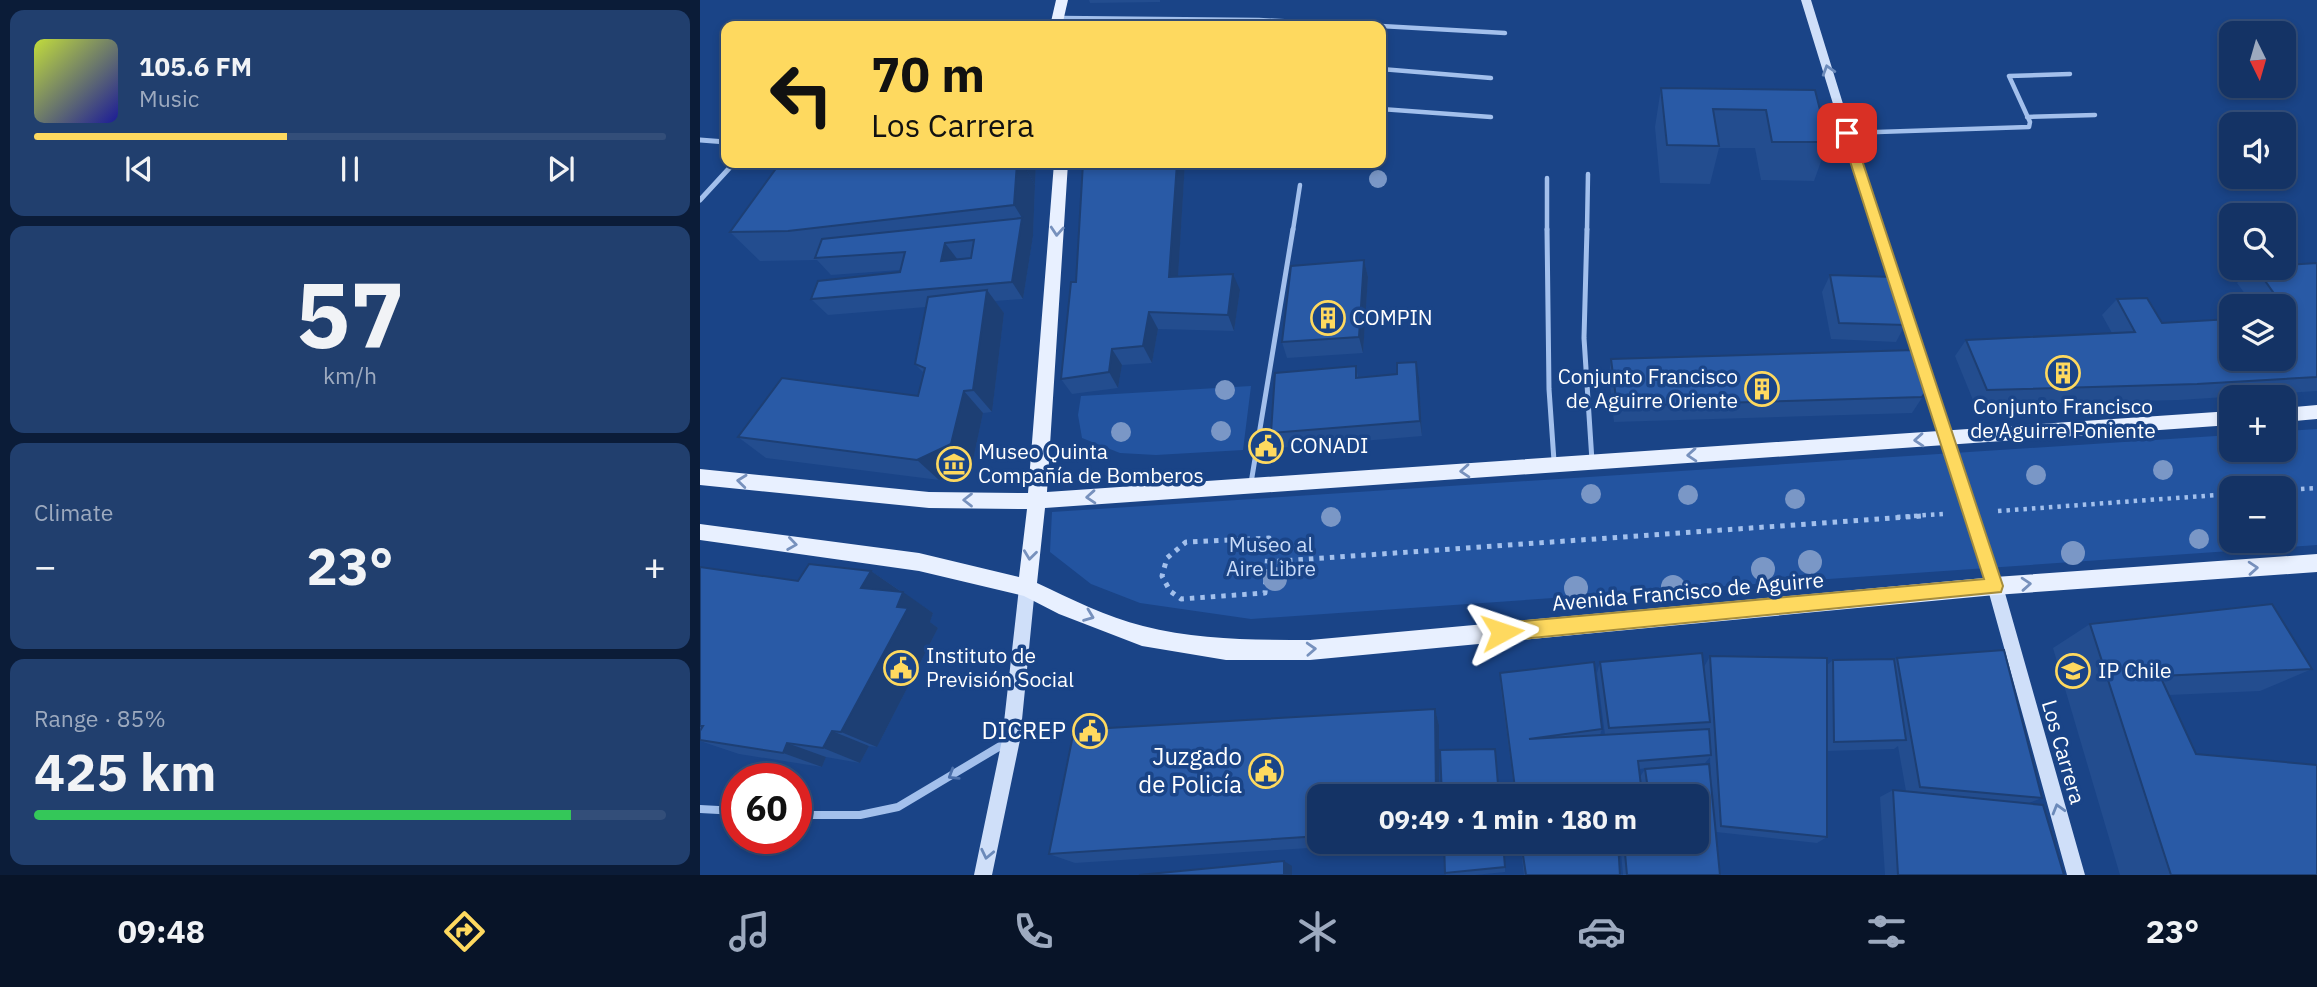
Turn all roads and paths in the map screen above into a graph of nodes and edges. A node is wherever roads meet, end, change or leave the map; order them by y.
1 (1062, 0) edge
2 (1807, 0) edge
3 (1056, 21) edge
4 (1158, 21) edge
5 (1278, 21) edge
6 (1386, 27) edge
7 (1505, 33) dead end
8 (1386, 69) edge
9 (2070, 75) dead end
10 (1491, 78) dead end
11 (1386, 109) edge
12 (2095, 115) dead end
13 (1491, 117) dead end
14 (2027, 117) junction
15 (1847, 133) junction
16 (700, 141) edge
17 (721, 142) edge
18 (729, 168) edge
19 (1061, 168) edge
20 (1588, 174) dead end
21 (1546, 178) dead end
22 (1300, 186) dead end
23 (700, 200) edge
24 (2317, 412) edge
25 (2296, 414) edge
26 (2219, 419) edge
27 (1946, 438) junction
28 (1592, 462) junction
29 (1555, 464) junction
30 (700, 477) edge
31 (1250, 486) junction
32 (2317, 488) edge
33 (2296, 489) edge
34 (2219, 495) edge
35 (1037, 501) junction
36 (1971, 512) junction
37 (700, 532) edge
38 (1267, 562) junction
39 (2317, 563) edge
40 (1995, 586) junction
41 (1027, 588) junction
42 (1011, 740) junction
43 (700, 810) edge
44 (721, 811) edge
45 (812, 816) edge
46 (983, 875) edge
47 (2076, 875) edge

1 - 3 main road
15 -> 2 street, Los Carrera
4 - 5 lane
6 - 7 lane
8 - 10 lane
9 - 14 lane
11 - 13 lane
12 - 14 lane
14 - 15 lane
15 - 27 street, Los Carrera
16 - 17 street
18 - 23 street
19 -> 35 main road
20 - 28 lane
21 - 29 lane
22 - 31 lane
24 - 25 main road
26 - 27 main road
27 -> 28 main road
27 - 36 street, Los Carrera
28 - 29 main road
29 -> 31 main road
35 -> 30 main road
31 -> 35 main road
32 - 33 path
34 - 36 path
35 -> 41 main road
36 - 38 path
36 - 40 street, Los Carrera
37 -> 41 main road, Avenida Francisco de Aguirre
38 - 38 path
40 -> 39 main road, Avenida Francisco de Aguirre
41 -> 40 main road, Avenida Francisco de Aguirre
47 -> 40 street, Los Carrera
41 - 42 street
42 -> 45 street
42 -> 46 street
43 - 44 street

